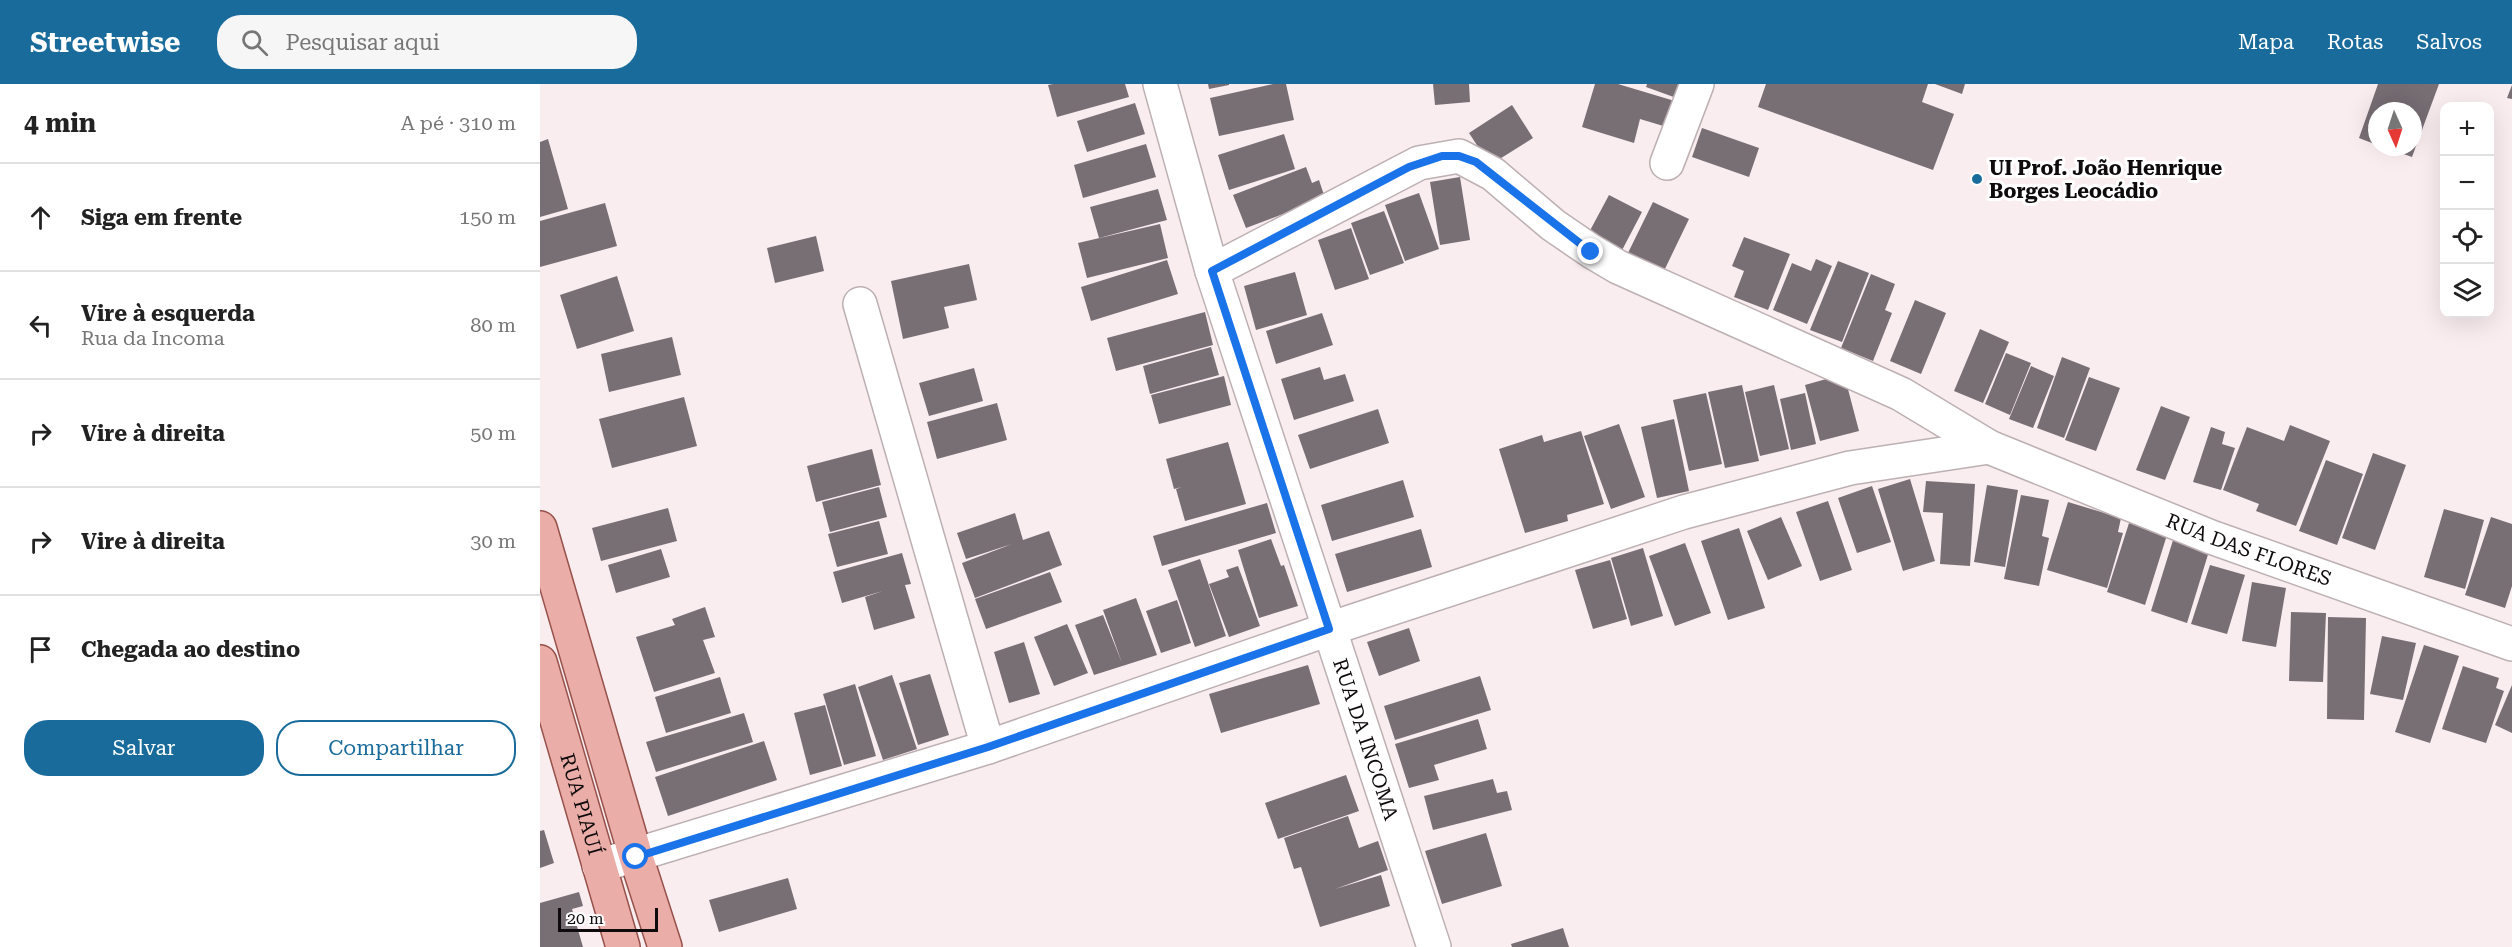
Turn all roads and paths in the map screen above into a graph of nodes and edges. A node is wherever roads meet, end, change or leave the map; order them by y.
1 (1160, 84) edge
2 (1697, 84) edge
3 (1667, 163) dead end
4 (1212, 271) junction
5 (860, 304) dead end
6 (1989, 447) junction
7 (540, 528) edge
8 (1329, 629) junction
9 (2512, 644) edge
10 (540, 662) edge
11 (988, 747) junction
12 (636, 857) junction
13 (599, 867) junction
14 (623, 947) edge
15 (665, 947) edge
16 (1434, 947) edge

1 - 4 street, RUA DA INCOMA
2 - 3 street
4 - 6 street, RUA DAS FLORES
4 - 8 street, RUA DA INCOMA
5 - 11 street
6 - 8 street
6 - 9 street, RUA DAS FLORES
7 - 12 main road
8 - 11 street
8 - 16 street, RUA DA INCOMA
10 - 13 main road, RUA PIAUÍ
11 - 12 street
12 - 13 street
12 - 15 main road
13 - 14 main road, RUA PIAUÍ

